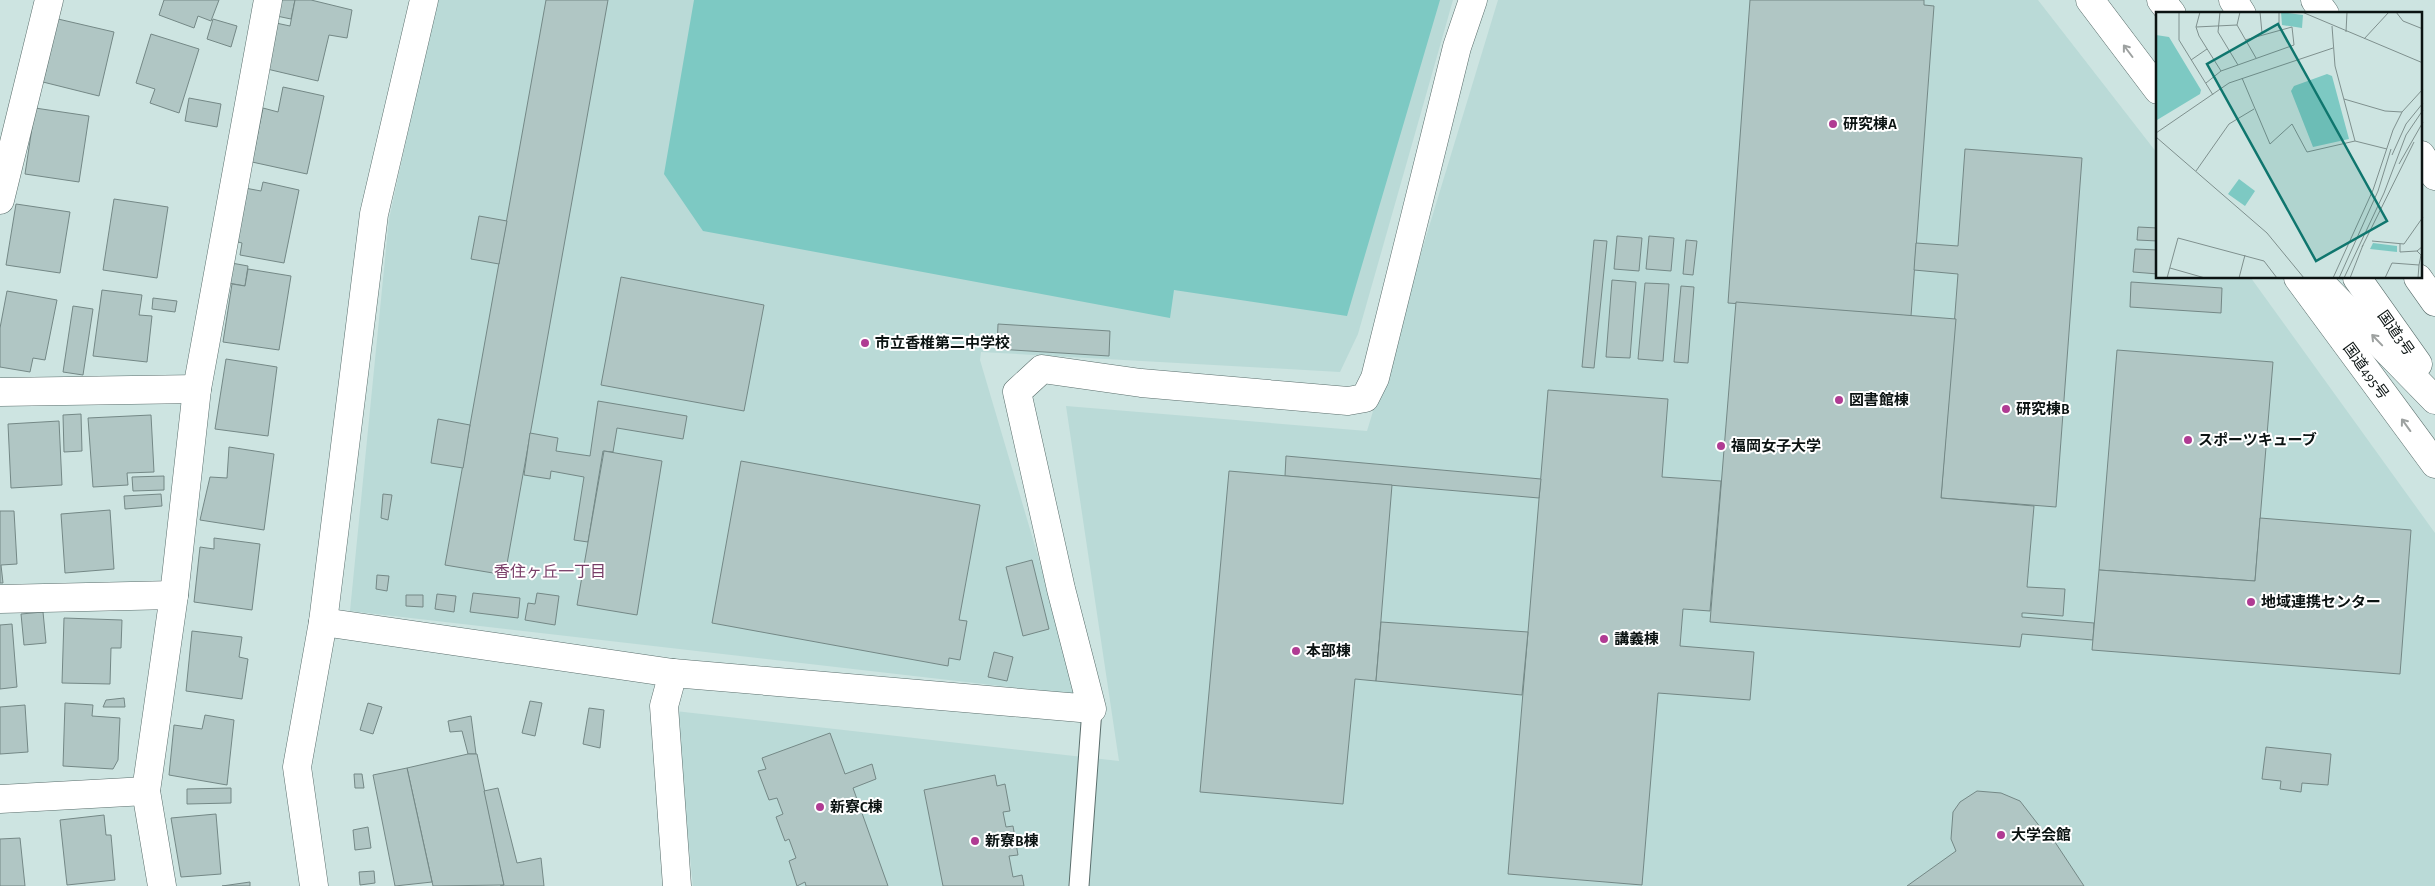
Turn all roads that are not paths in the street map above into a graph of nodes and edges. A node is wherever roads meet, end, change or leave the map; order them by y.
1 (268, 0) edge
2 (424, 0) edge
3 (1473, 0) edge
4 (2090, 0) edge
5 (2162, 0) edge
6 (2220, 0) edge
7 (2233, 0) edge
8 (2315, 0) edge
9 (40, 3) edge
10 (2171, 12) edge
11 (2227, 12) edge
12 (2241, 12) edge
13 (2324, 12) edge
14 (2156, 87) edge
15 (2422, 156) edge
16 (2435, 176) edge
17 (0, 200) edge
18 (2422, 269) edge
19 (2299, 279) edge
20 (2317, 279) edge
21 (2358, 279) edge
22 (2368, 279) edge
23 (2419, 279) edge
24 (2435, 286) edge
25 (2435, 302) edge
26 (2435, 373) edge
27 (2435, 388) edge
28 (197, 389) junction
29 (0, 392) edge
30 (2435, 400) edge
31 (2435, 464) edge
32 (174, 595) junction
33 (0, 600) edge
34 (323, 622) junction
35 (673, 673) junction
36 (1092, 709) junction
37 (146, 791) junction
38 (0, 799) edge
39 (162, 886) edge
40 (314, 886) edge
41 (677, 886) edge
42 (1079, 886) edge

1 - 28 main road
2 - 34 main road
3 - 36 main road
14 -> 4 main road
5 - 10 main road
6 - 11 main road
7 - 12 main road
8 - 13 main road
9 - 17 main road
15 - 16 main road
18 - 24 main road
31 -> 19 main road, 国道495号
30 -> 20 main road, 国道495号
21 - 27 main road, 国道3号
22 - 26 main road
23 - 25 main road
28 - 29 main road
28 - 32 main road
32 - 33 main road
32 - 37 main road
34 - 35 main road
34 - 40 main road
35 - 36 main road
35 - 41 main road
36 - 42 lane
37 - 38 main road
37 - 39 main road

